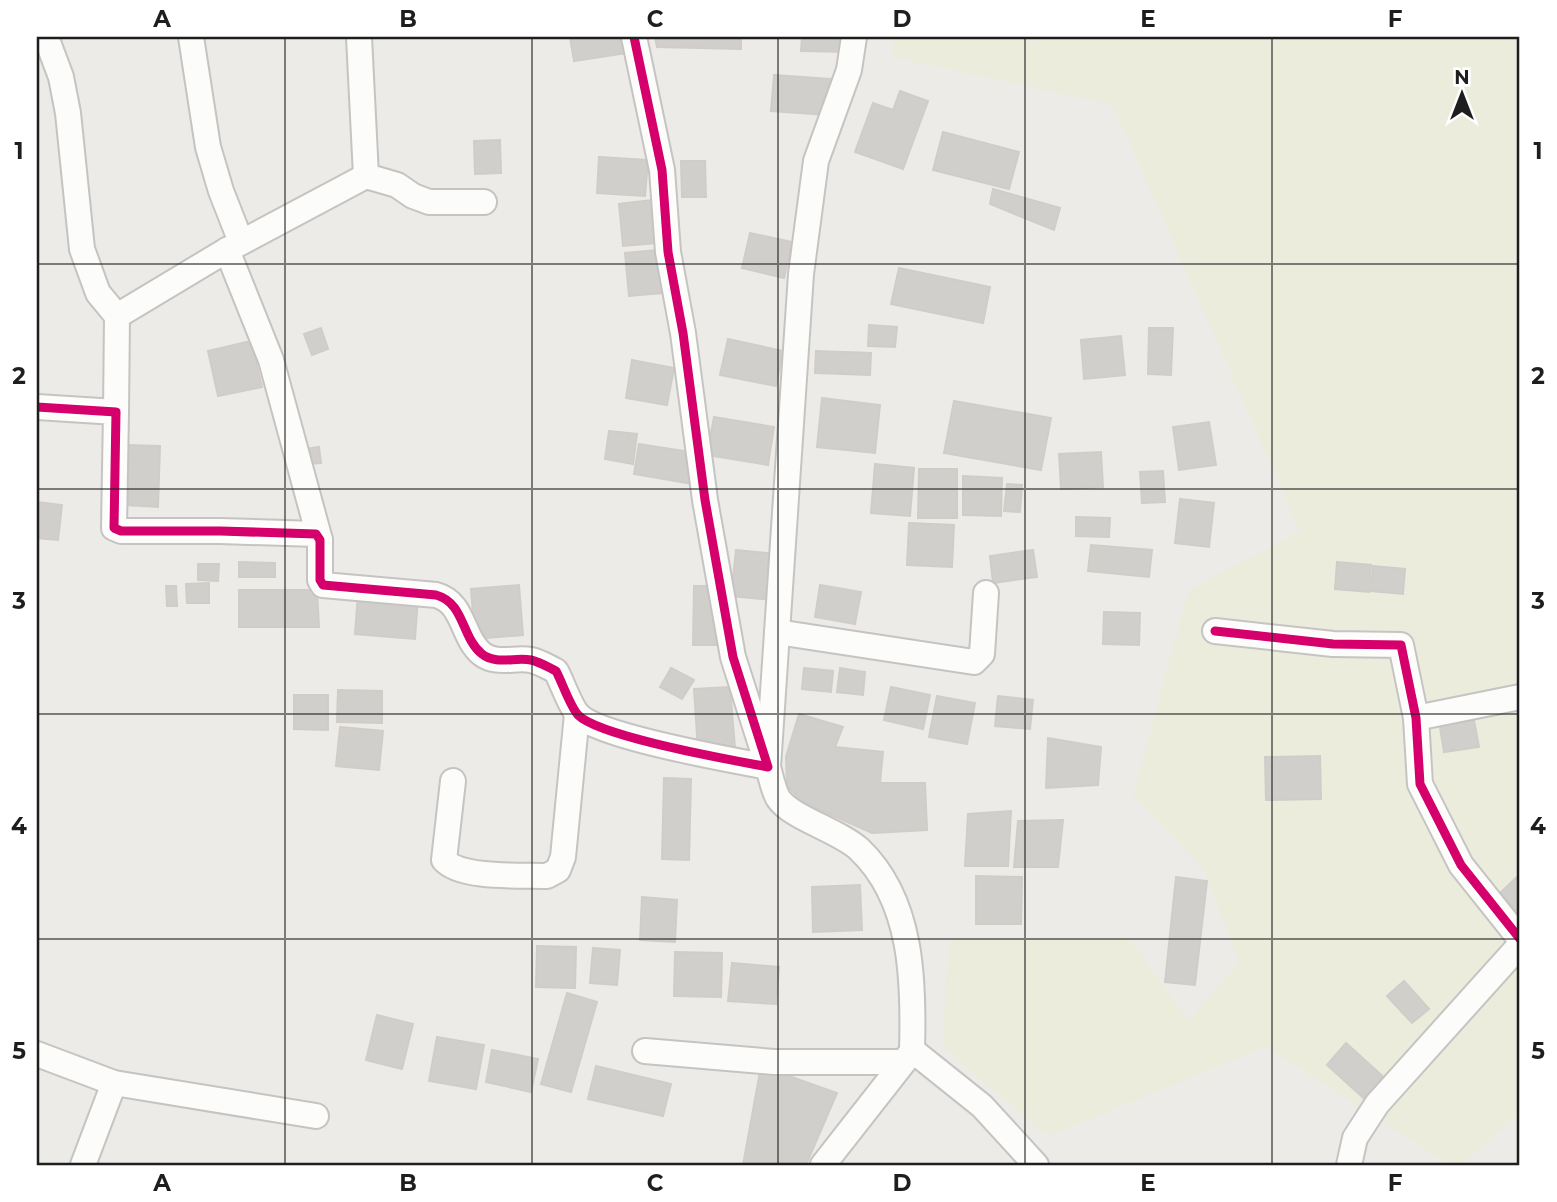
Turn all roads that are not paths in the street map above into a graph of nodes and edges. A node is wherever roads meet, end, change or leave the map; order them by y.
1 (46, 37) edge
2 (191, 37) edge
3 (359, 37) edge
4 (634, 37) edge
5 (854, 37) edge
6 (366, 176) junction
7 (485, 202) dead end
8 (234, 246) junction
9 (117, 316) junction
10 (37, 407) edge
11 (116, 412) junction
12 (320, 540) junction
13 (986, 593) dead end
14 (1215, 631) dead end
15 (777, 632) junction
16 (1520, 697) edge
17 (577, 714) junction
18 (1416, 718) junction
19 (768, 768) junction
20 (453, 781) dead end
21 (1520, 939) edge
22 (1520, 945) edge
23 (645, 1051) dead end
24 (37, 1054) edge
25 (908, 1056) junction
26 (114, 1083) junction
27 (316, 1116) dead end
28 (83, 1165) edge
29 (823, 1165) edge
30 (1036, 1165) edge
31 (1349, 1165) edge

1 - 9 street
2 - 8 street
3 - 6 street
4 - 19 street
5 - 15 street
6 - 7 street
6 - 8 street
8 - 9 street
8 - 12 street
9 - 11 street
10 - 11 street
11 - 12 street
12 - 17 street
13 - 15 street
14 - 18 street
15 - 19 street
16 - 18 street
17 - 19 street
17 - 20 street
18 - 21 street
19 - 25 street
22 - 31 street
23 - 25 street
24 - 26 street
25 - 29 street
25 - 30 street
26 - 27 street
26 - 28 street

